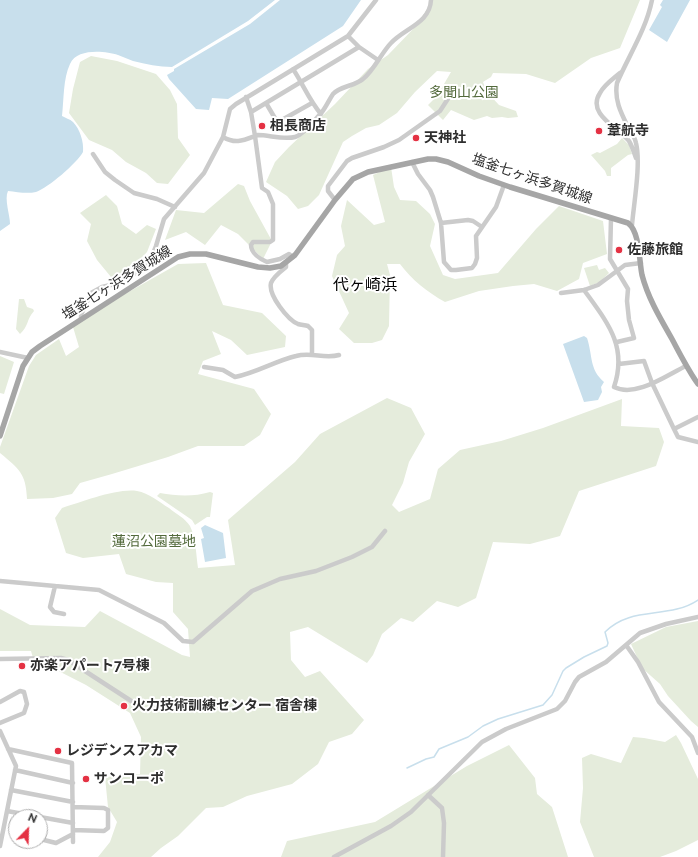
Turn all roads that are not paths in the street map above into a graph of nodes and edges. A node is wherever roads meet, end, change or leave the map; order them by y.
1 (376, 0) edge
2 (431, 0) edge
3 (652, 0) edge
4 (348, 36) junction
5 (359, 47) junction
6 (378, 60) junction
7 (293, 69) junction
8 (622, 71) junction
9 (301, 82) junction
10 (453, 91) dead end
11 (246, 98) junction
12 (266, 103) junction
13 (312, 103) junction
14 (251, 112) junction
15 (321, 114) junction
16 (223, 136) junction
17 (255, 136) junction
18 (93, 154) dead end
19 (412, 162) junction
20 (637, 164) junction
21 (504, 185) junction
22 (335, 200) junction
23 (175, 207) junction
24 (611, 218) junction
25 (441, 223) junction
26 (632, 225) junction
27 (482, 227) junction
28 (293, 257) junction
29 (286, 263) junction
30 (640, 263) junction
31 (617, 270) junction
32 (584, 290) junction
33 (561, 293) dead end
34 (81, 318) junction
35 (617, 342) junction
36 (0, 352) edge
37 (312, 354) junction
38 (339, 355) dead end
39 (28, 358) junction
40 (619, 364) junction
41 (686, 366) junction
42 (204, 367) dead end
43 (652, 383) junction
44 (698, 384) edge
45 (698, 417) edge
46 (674, 429) junction
47 (0, 436) edge
48 (698, 442) edge
49 (385, 531) dead end
50 (0, 581) edge
51 (55, 586) junction
52 (64, 614) dead end
53 (698, 617) edge
54 (626, 645) junction
55 (0, 659) edge
56 (0, 702) edge
57 (142, 708) dead end
58 (0, 723) edge
59 (0, 731) edge
60 (8, 749) junction
61 (698, 753) edge
62 (15, 770) junction
63 (73, 783) junction
64 (11, 790) junction
65 (428, 795) junction
66 (73, 805) junction
67 (0, 812) edge
68 (7, 812) junction
69 (48, 818) edge
70 (73, 823) junction
71 (73, 832) junction
72 (48, 841) edge
73 (73, 842) dead end
74 (0, 846) edge
75 (334, 857) edge
76 (443, 857) edge

1 - 4 street
2 - 6 street
3 - 8 street
4 - 5 street
4 - 7 street
5 - 6 street
5 - 9 street
6 - 15 street
7 - 9 street
7 - 11 street
8 - 20 street
8 - 20 street
9 - 12 street
9 - 13 street
10 - 22 street
11 - 14 street
11 - 16 street
12 - 13 street
12 - 14 street
13 - 15 street
14 - 17 street
15 - 17 street
16 - 17 street
16 - 23 street
17 - 28 street
18 - 23 street
19 - 21 main road, 塩釜七ヶ浜多賀城線
19 - 22 main road, 塩釜七ヶ浜多賀城線
19 - 25 street
20 - 26 street
21 - 24 main road, 塩釜七ヶ浜多賀城線
21 - 27 street
22 - 28 main road, 塩釜七ヶ浜多賀城線
23 - 34 street
24 - 26 main road, 塩釜七ヶ浜多賀城線
24 - 31 street
25 - 27 street
25 - 27 street
26 - 30 main road
28 - 29 main road, 塩釜七ヶ浜多賀城線
29 - 34 main road, 塩釜七ヶ浜多賀城線
29 - 37 street
30 - 31 street
30 - 41 main road
31 - 32 street
31 - 35 street
32 - 33 street
32 - 35 street
34 - 39 main road, 塩釜七ヶ浜多賀城線
35 - 40 street
36 - 39 street
37 - 38 street
37 - 42 street
39 - 47 main road, 塩釜七ヶ浜多賀城線
40 - 43 street
40 - 43 street
41 - 43 street
41 - 44 main road
43 - 46 street
45 - 46 street
46 - 48 street
49 - 51 street
50 - 51 street
51 - 52 street
53 - 54 street
54 - 61 street
54 - 65 street
55 - 57 street
56 - 58 street
59 - 60 street
60 - 62 street
60 - 63 street
62 - 63 street
62 - 64 street
63 - 66 street
64 - 66 street
64 - 68 street
65 - 75 street
65 - 76 street
66 - 70 street
66 - 71 street
67 - 68 street
68 - 74 street
69 - 70 street
70 - 71 street
71 - 72 street
71 - 73 street

